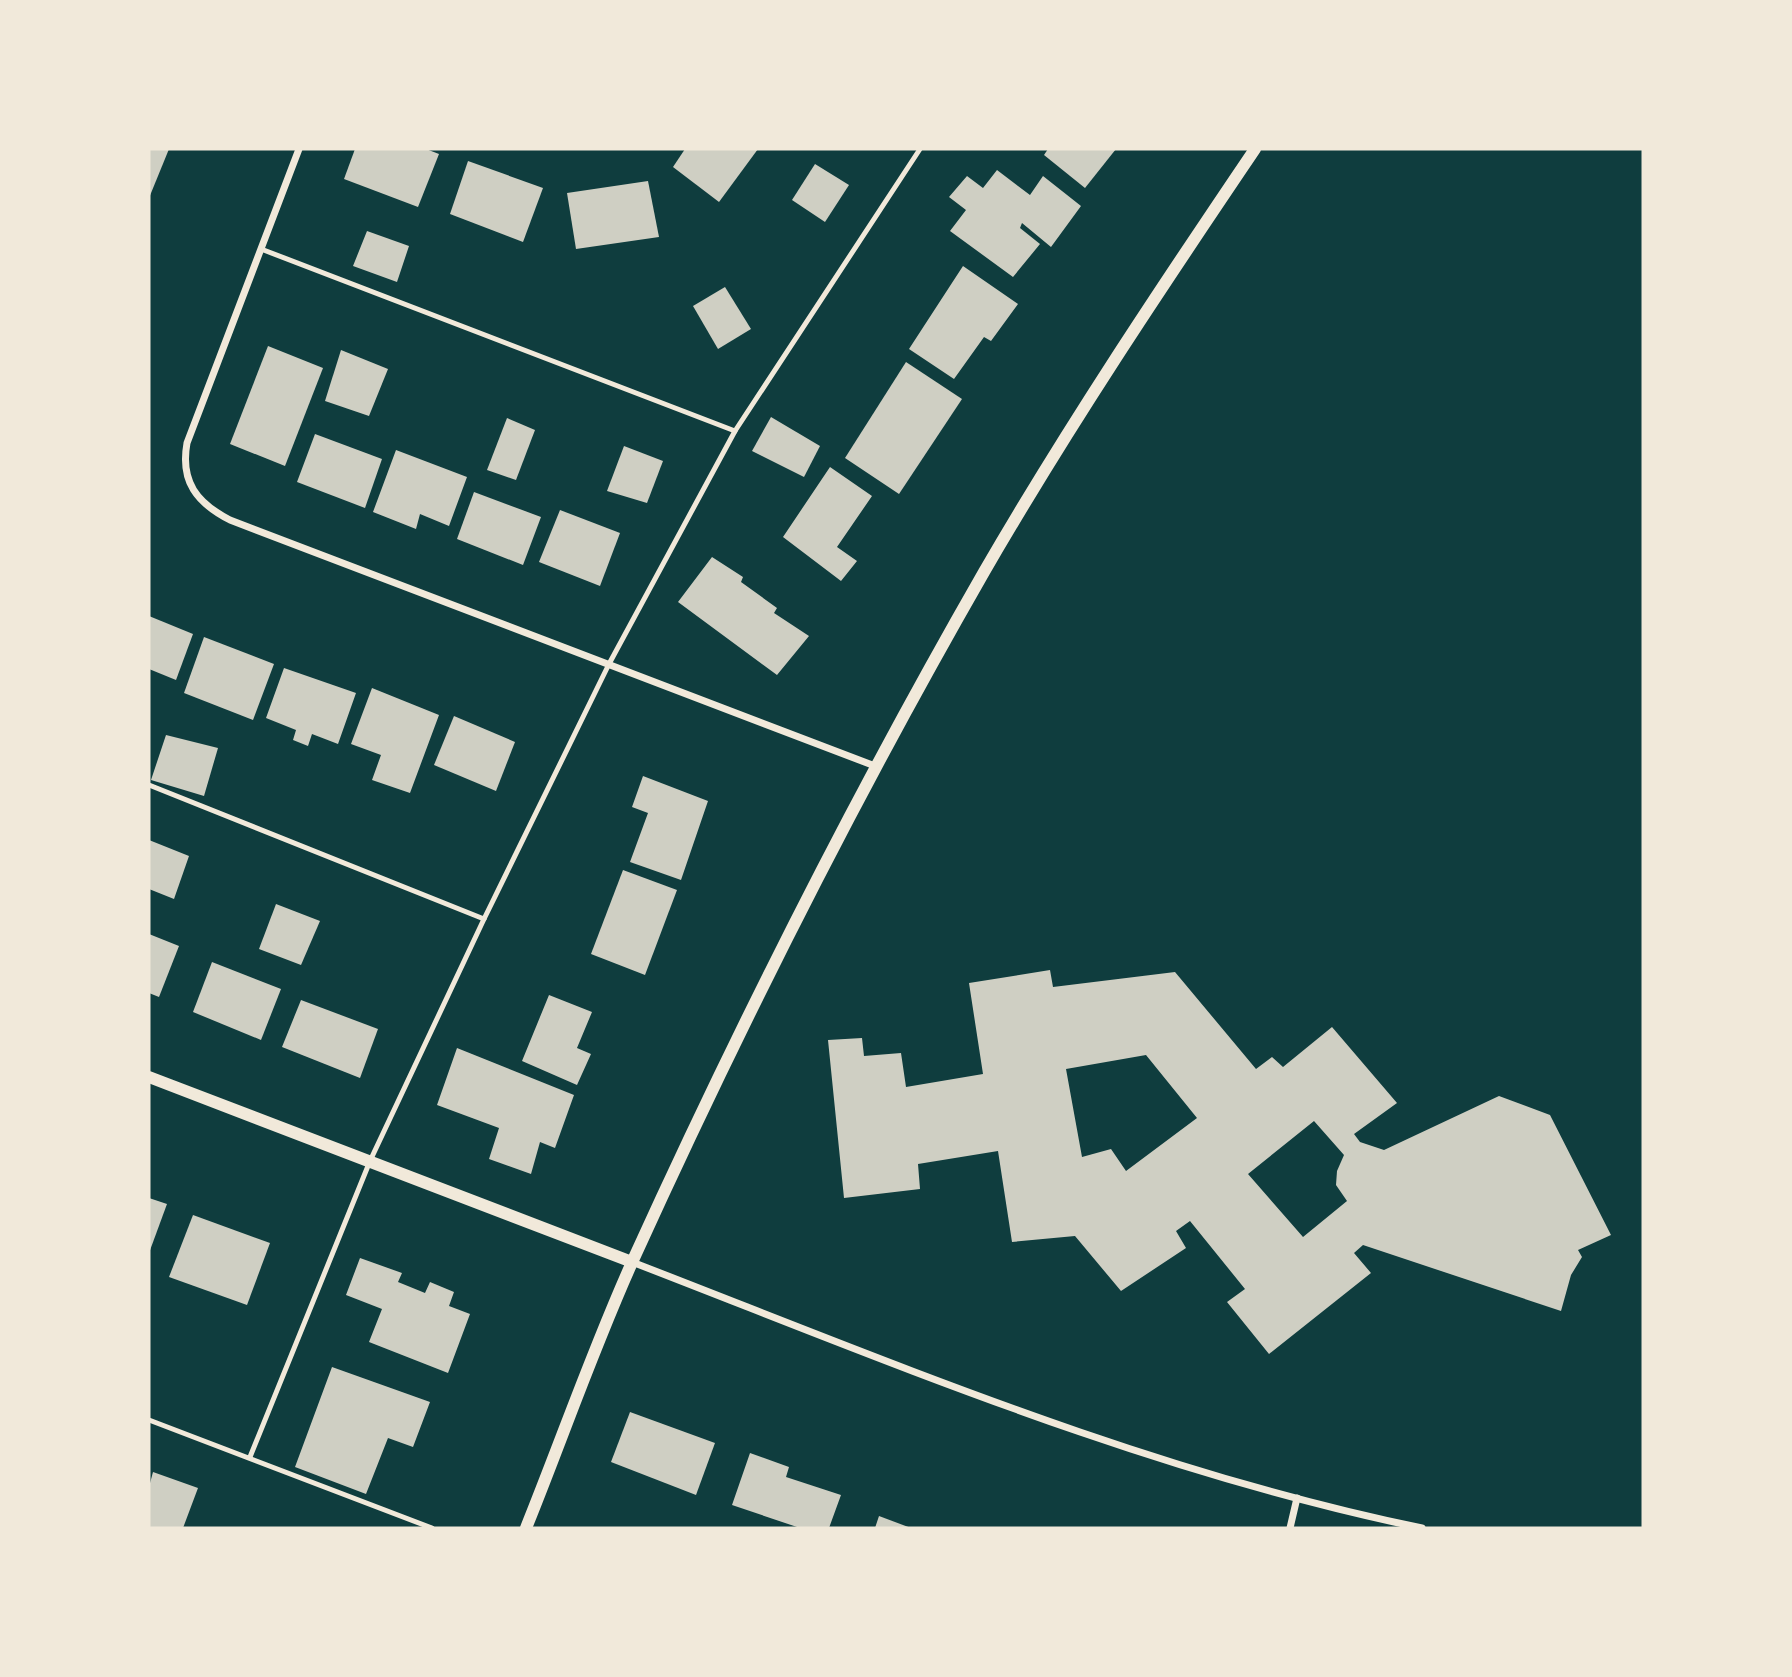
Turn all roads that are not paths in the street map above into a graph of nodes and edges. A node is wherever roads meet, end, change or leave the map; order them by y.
1 (299, 149) edge
2 (920, 149) edge
3 (1255, 149) edge
4 (261, 249) junction
5 (735, 431) junction
6 (608, 664) junction
7 (875, 766) junction
8 (149, 785) edge
9 (484, 919) junction
10 (149, 1077) edge
11 (370, 1161) junction
12 (632, 1262) junction
13 (149, 1420) edge
14 (250, 1457) junction
15 (1297, 1498) junction
16 (432, 1528) edge
17 (526, 1528) edge
18 (1290, 1528) edge
19 (1422, 1528) edge

1 - 4 street
2 - 5 lane
3 - 7 street
4 - 5 lane
4 - 6 street
5 - 6 lane
6 - 7 street
6 - 9 lane
7 - 12 street
8 - 9 lane
9 - 11 lane
10 - 11 street
11 - 12 street
11 - 14 lane
12 - 15 street
12 - 17 street
13 - 14 lane
14 - 16 lane
15 - 18 street
15 - 19 street

